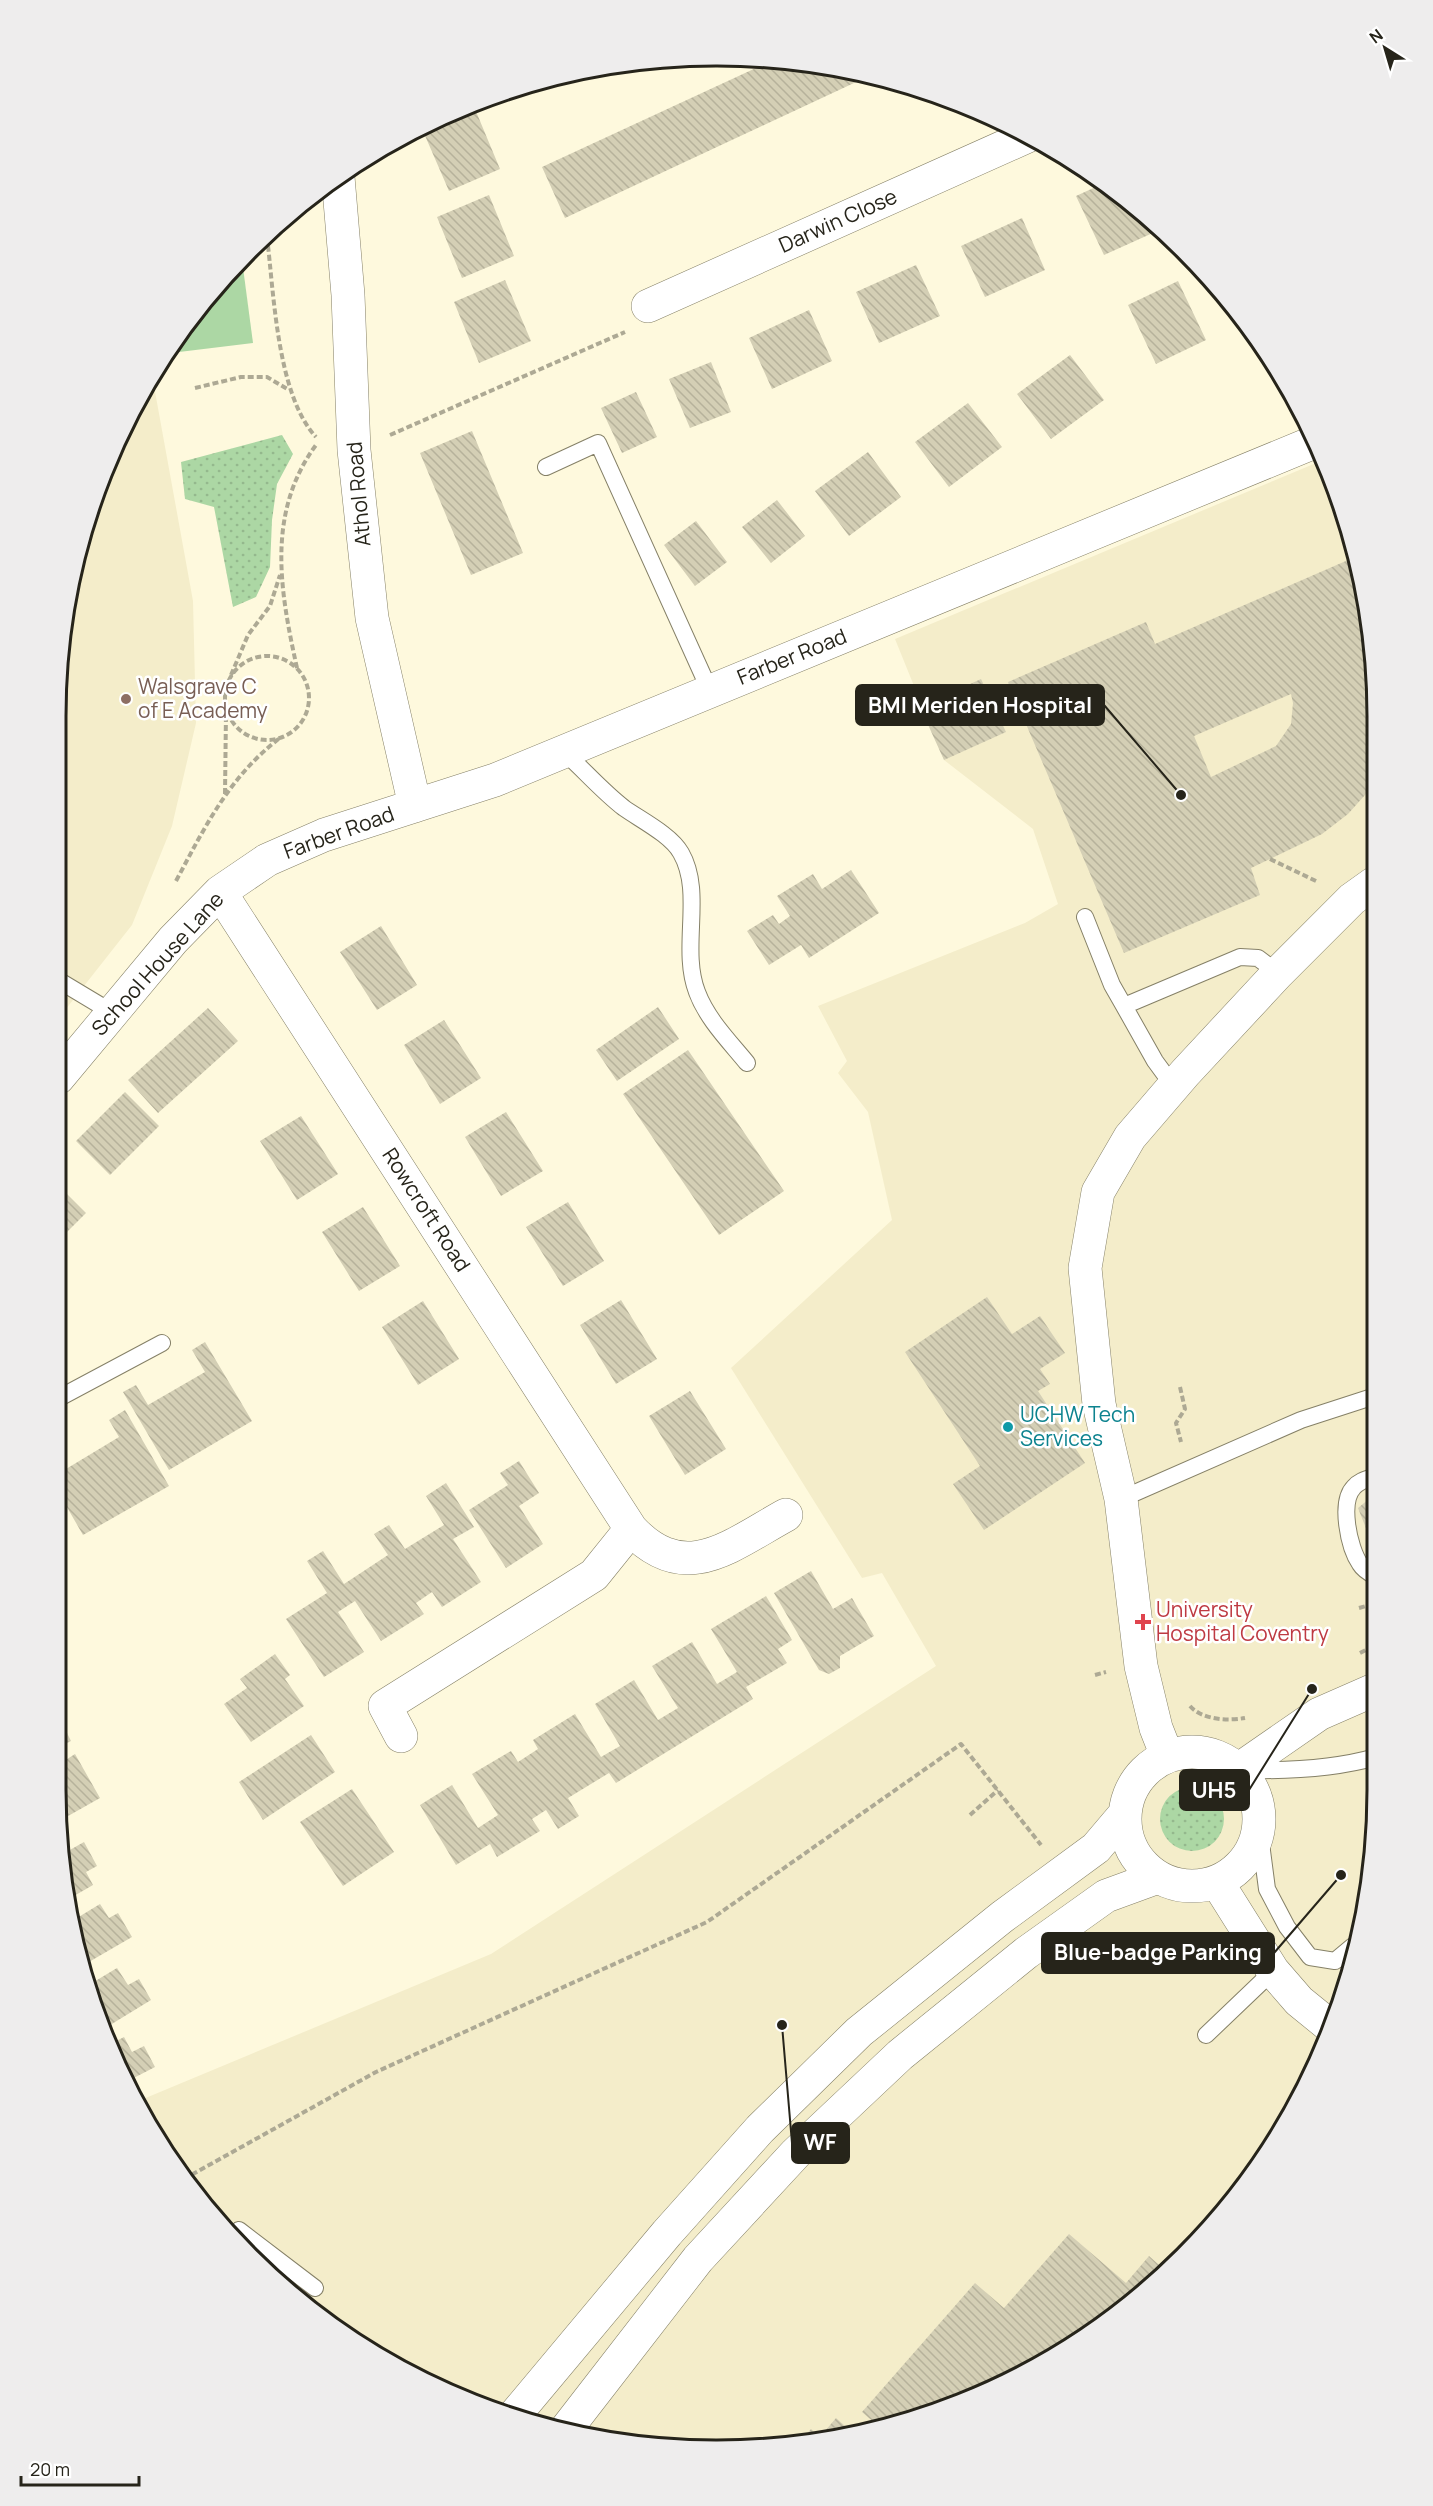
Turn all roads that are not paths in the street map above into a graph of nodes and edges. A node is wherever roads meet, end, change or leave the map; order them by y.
1 (1018, 140) edge
2 (339, 187) edge
3 (648, 306) road end
4 (1307, 445) edge
5 (546, 467) dead end
6 (710, 691) junction
7 (564, 752) junction
8 (415, 806) junction
9 (267, 860) joint
10 (1362, 891) edge
11 (220, 892) junction
12 (1085, 917) dead end
13 (1278, 973) junction
14 (66, 985) edge
15 (1124, 1006) junction
16 (113, 1013) junction
17 (747, 1063) dead end
18 (66, 1069) edge
19 (1174, 1087) junction
20 (162, 1343) dead end
21 (66, 1395) edge
22 (1367, 1399) edge
23 (1367, 1479) edge
24 (1121, 1499) junction
25 (786, 1515) dead end
26 (631, 1529) junction
27 (1367, 1570) edge
28 (1367, 1693) edge
29 (401, 1736) dead end
30 (1167, 1756) junction
31 (1367, 1760) edge
32 (1238, 1770) junction
33 (1124, 1815) junction
34 (1259, 1828) junction
35 (1158, 1877) junction
36 (1217, 1882) junction
37 (1346, 1952) edge
38 (1273, 1971) junction
39 (1324, 2021) edge
40 (1206, 2035) dead end
41 (239, 2230) dead end
42 (315, 2288) dead end
43 (520, 2409) edge
44 (571, 2423) edge

1 - 3 street, Darwin Close
2 - 8 street, Athol Road
4 - 6 street, Farber Road
5 - 6 lane
6 - 7 street, Farber Road
7 - 8 street, Farber Road
7 - 17 lane
8 - 9 street, Farber Road
9 - 11 street, School House Lane
10 - 13 street
11 - 16 street, School House Lane
11 - 26 street, Rowcroft Road
12 - 15 lane
13 - 15 lane
13 - 19 street
14 - 16 lane
15 - 19 lane
16 - 18 street, School House Lane
19 - 24 street
20 - 21 lane
22 - 24 lane
23 - 27 lane
24 - 30 street
25 - 26 street, Rowcroft Road
26 - 29 street
28 - 32 street
30 - 32 street
30 - 33 street
31 - 32 lane
32 - 34 street
33 - 35 street
33 - 43 street
34 - 36 street
34 - 37 lane
35 - 36 street
35 - 44 street
36 - 38 street
38 - 39 street
38 - 40 lane
41 - 42 lane

